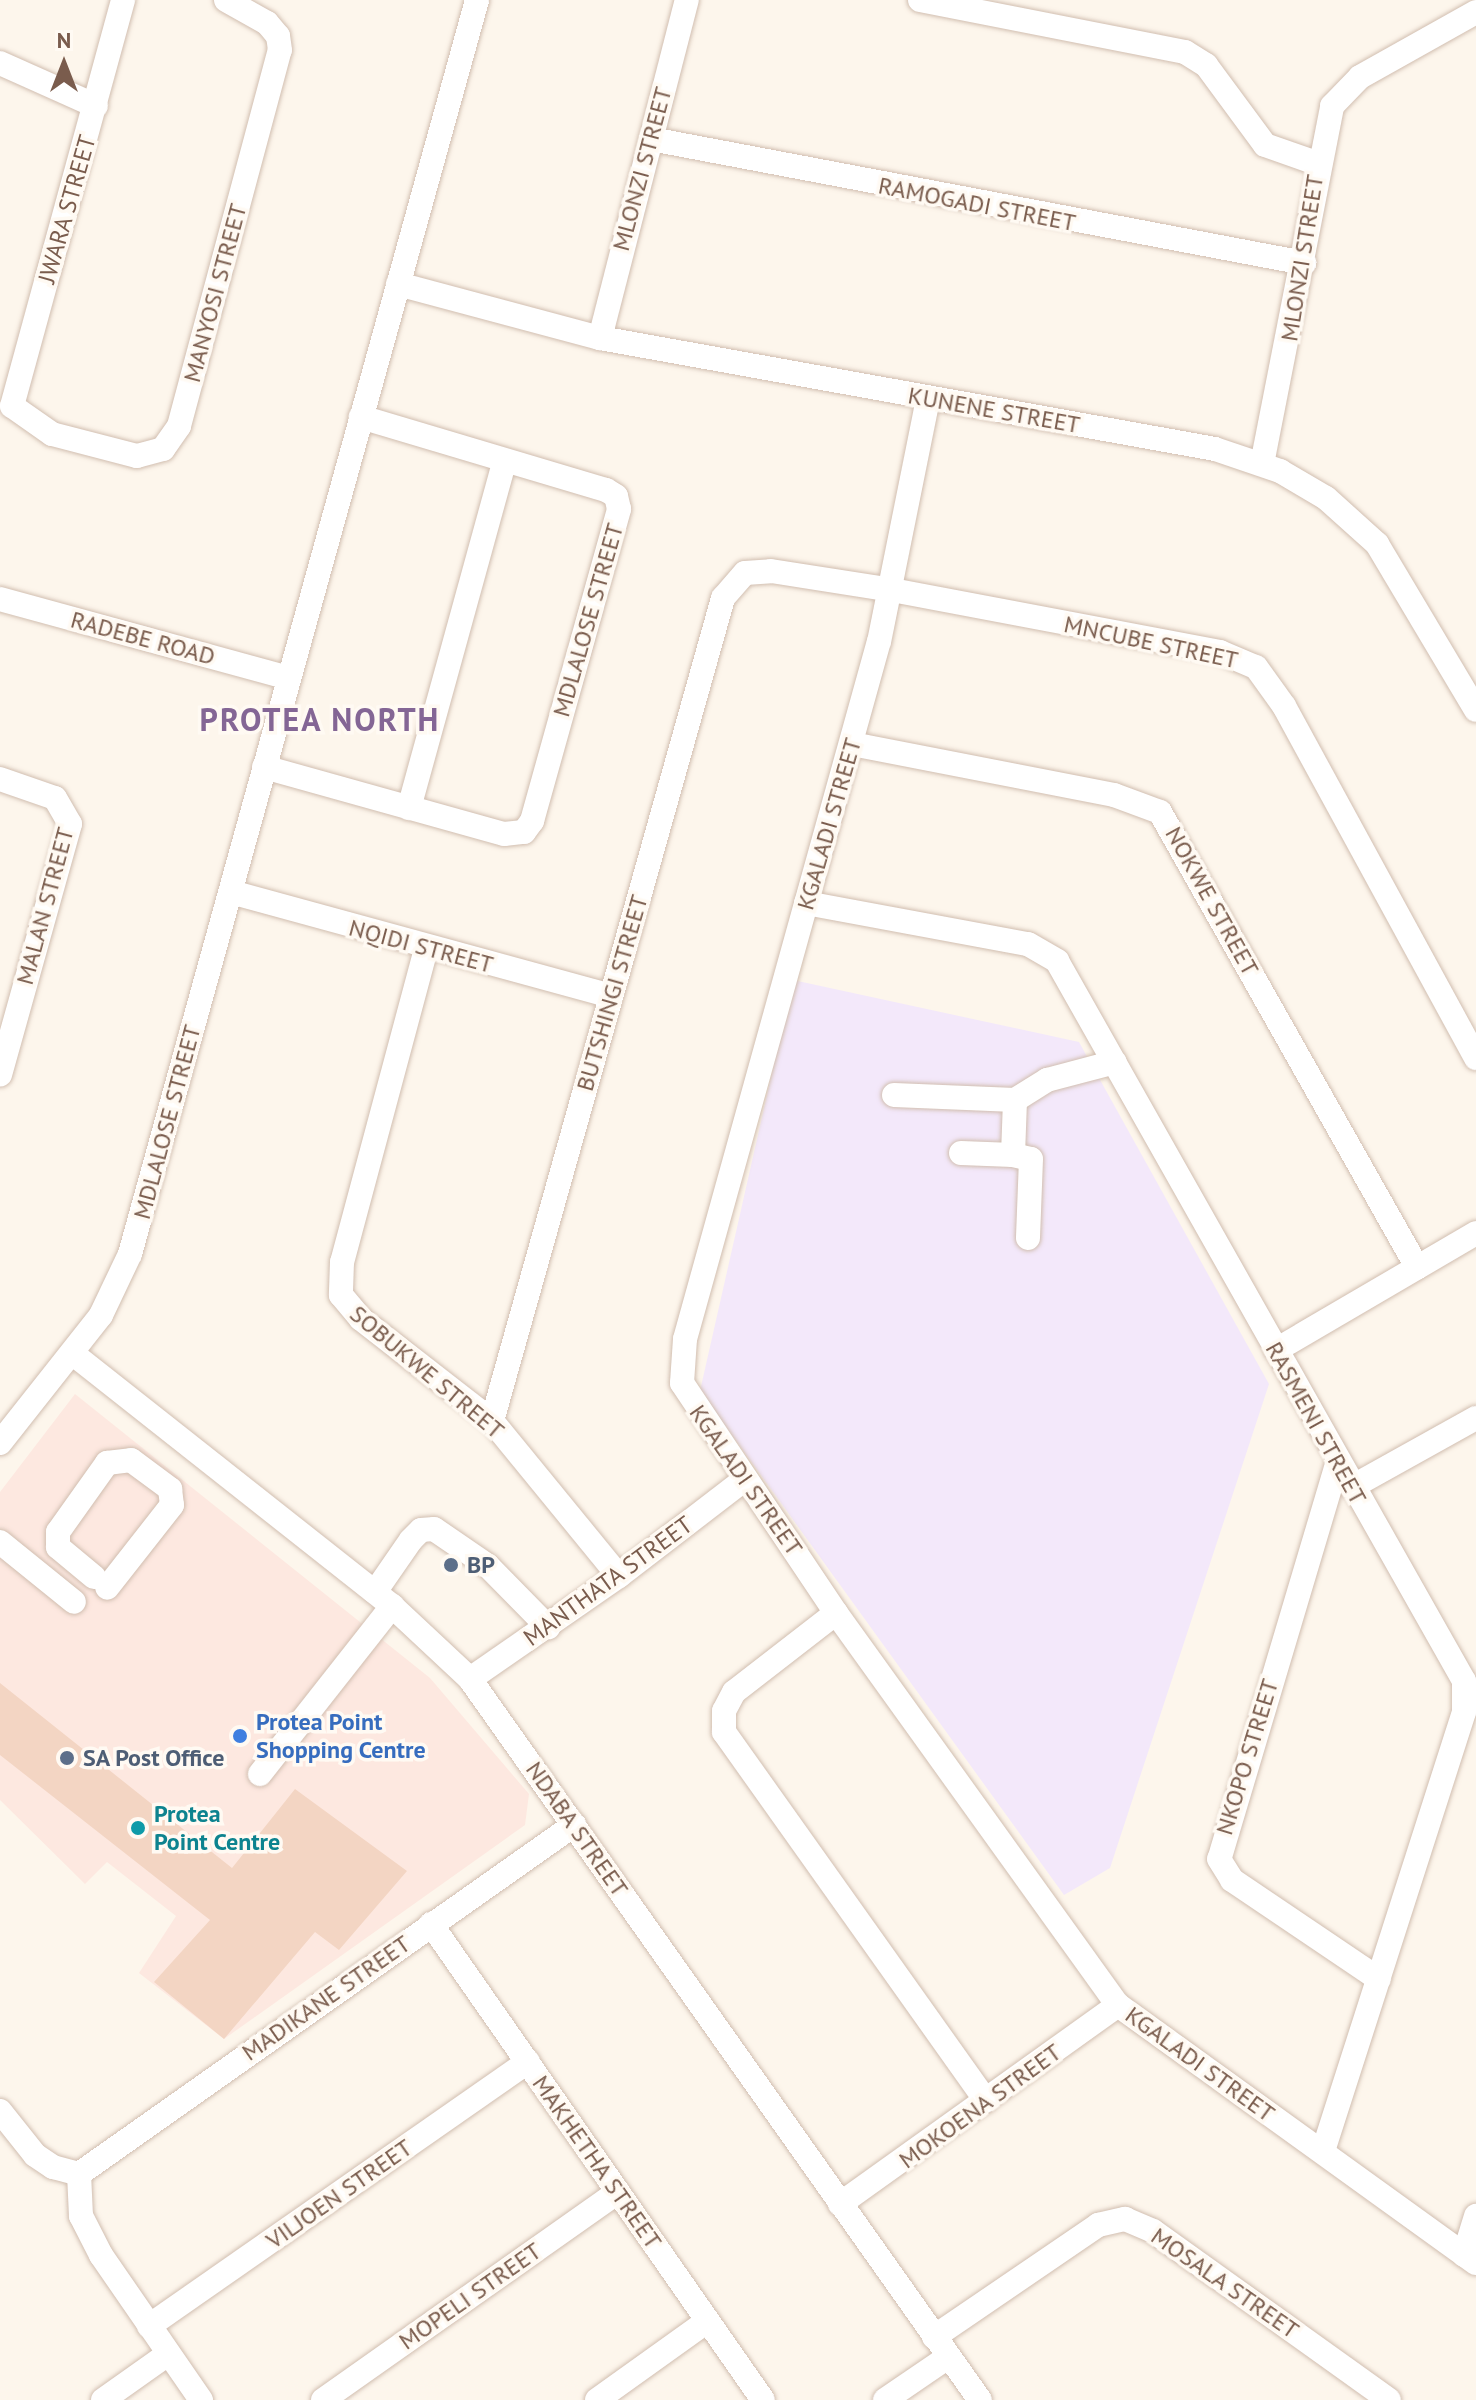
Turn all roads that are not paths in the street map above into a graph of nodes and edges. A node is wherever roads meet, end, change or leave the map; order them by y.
1 (123, 0) edge
2 (226, 0) edge
3 (477, 0) edge
4 (687, 0) edge
5 (920, 0) edge
6 (1476, 12) edge
7 (0, 63) edge
8 (96, 106) junction
9 (651, 139) junction
10 (1319, 164) junction
11 (1304, 263) junction
12 (398, 284) junction
13 (600, 338) junction
14 (928, 399) junction
15 (6, 406) edge
16 (361, 417) junction
17 (504, 463) junction
18 (1262, 464) junction
19 (745, 573) joint
20 (892, 590) junction
21 (0, 599) edge
22 (286, 677) junction
23 (1476, 710) edge
24 (852, 744) junction
25 (264, 767) junction
26 (0, 779) edge
27 (409, 808) junction
28 (231, 892) junction
29 (806, 903) junction
30 (426, 949) junction
31 (611, 996) junction
32 (1476, 1058) edge
33 (1115, 1062) junction
34 (0, 1074) edge
35 (894, 1095) dead end
36 (1015, 1100) junction
37 (961, 1153) dead end
38 (1013, 1155) junction
39 (1476, 1233) edge
40 (1028, 1238) dead end
41 (1417, 1267) junction
42 (1276, 1350) junction
43 (72, 1353) junction
44 (1476, 1418) edge
45 (492, 1421) junction
46 (0, 1443) edge
47 (1338, 1461) junction
48 (745, 1479) junction
49 (1352, 1487) junction
50 (0, 1542) edge
51 (619, 1576) junction
52 (100, 1582) joint
53 (384, 1599) junction
54 (74, 1602) dead end
55 (836, 1613) junction
56 (548, 1627) junction
57 (470, 1679) junction
58 (260, 1774) dead end
59 (574, 1825) junction
60 (431, 1924) junction
61 (1379, 1979) junction
62 (1118, 2005) junction
63 (528, 2062) junction
64 (986, 2100) junction
65 (0, 2111) edge
66 (1323, 2151) junction
67 (79, 2174) junction
68 (618, 2192) junction
69 (840, 2204) junction
70 (1476, 2216) edge
71 (1470, 2259) edge
72 (706, 2322) junction
73 (149, 2326) junction
74 (941, 2347) junction
75 (168, 2354) junction
76 (103, 2400) edge
77 (201, 2400) edge
78 (323, 2400) edge
79 (597, 2400) edge
80 (763, 2400) edge
81 (885, 2400) edge
82 (980, 2400) edge
83 (1389, 2400) edge

1 - 8 street, JWARA STREET
2 - 15 street, MANYOSI STREET
3 - 12 street, MDLALOSE STREET
4 - 9 street, MLONZI STREET
5 - 10 street, MLONZI STREET
6 - 10 street
7 - 8 street
8 - 15 street, JWARA STREET
9 - 11 street, RAMOGADI STREET
9 - 13 street, MLONZI STREET
10 - 11 street, MLONZI STREET
11 - 18 street, MLONZI STREET
12 - 13 street, KUNENE STREET
12 - 16 street, MDLALOSE STREET
13 - 14 street, KUNENE STREET
14 - 18 street, KUNENE STREET
14 - 20 street, KGALADI STREET
16 - 17 street, MDLALOSE STREET
16 - 22 street, MDLALOSE STREET
17 - 27 street
17 - 27 street, MDLALOSE STREET
18 - 23 street, KUNENE STREET
19 - 20 street, MNCUBE STREET
19 - 31 street, BUTSHINGI STREET
20 - 24 street, KGALADI STREET
20 - 32 street, MNCUBE STREET
21 - 22 street, RADEBE ROAD
22 - 25 street, MDLALOSE STREET
24 - 29 street, KGALADI STREET
24 - 41 street, NOKWE STREET
25 - 27 street, MDLALOSE STREET
25 - 28 street, MDLALOSE STREET
26 - 34 street, MALAN STREET
28 - 30 street, NQIDI STREET
28 - 43 street, MDLALOSE STREET
29 - 33 street, RASMENI STREET
29 - 48 street, KGALADI STREET
30 - 31 street, NQIDI STREET
30 - 45 street, SOBUKWE STREET
31 - 45 street, BUTSHINGI STREET
33 - 36 street
33 - 42 street, RASMENI STREET
35 - 36 street
36 - 38 street
37 - 38 street
38 - 40 street
39 - 41 street
41 - 42 street
42 - 47 street, RASMENI STREET
43 - 46 street, MDLALOSE STREET
43 - 53 street, NDABA STREET
44 - 49 street
45 - 51 street, SOBUKWE STREET
47 - 49 street, RASMENI STREET
47 - 61 street, NKOPO STREET
48 - 51 street, MANTHATA STREET
48 - 55 street, KGALADI STREET
49 - 61 street, RASMENI STREET
50 - 54 street
51 - 56 street, MANTHATA STREET
52 - 52 street
53 - 56 street
53 - 57 street, NDABA STREET
53 - 58 street
55 - 62 street, KGALADI STREET
55 - 64 street
56 - 57 street, MANTHATA STREET
57 - 59 street, NDABA STREET
59 - 60 street, MADIKANE STREET
59 - 69 street, NDABA STREET
60 - 63 street, MAKHETHA STREET
60 - 67 street, MADIKANE STREET
61 - 66 street, RASMENI STREET
62 - 64 street, MOKOENA STREET
62 - 66 street, KGALADI STREET
63 - 68 street, MAKHETHA STREET
63 - 73 street, VILJOEN STREET
64 - 69 street, MOKOENA STREET
65 - 67 street
66 - 71 street, KGALADI STREET
67 - 73 street
68 - 72 street, MAKHETHA STREET
68 - 78 street, MOPELI STREET
69 - 74 street, NDABA STREET
70 - 71 street
72 - 79 street
72 - 80 street, MAKHETHA STREET
73 - 75 street
74 - 81 street, MOSALA STREET
74 - 82 street, NDABA STREET
74 - 83 street, MOSALA STREET
75 - 76 street
75 - 77 street

